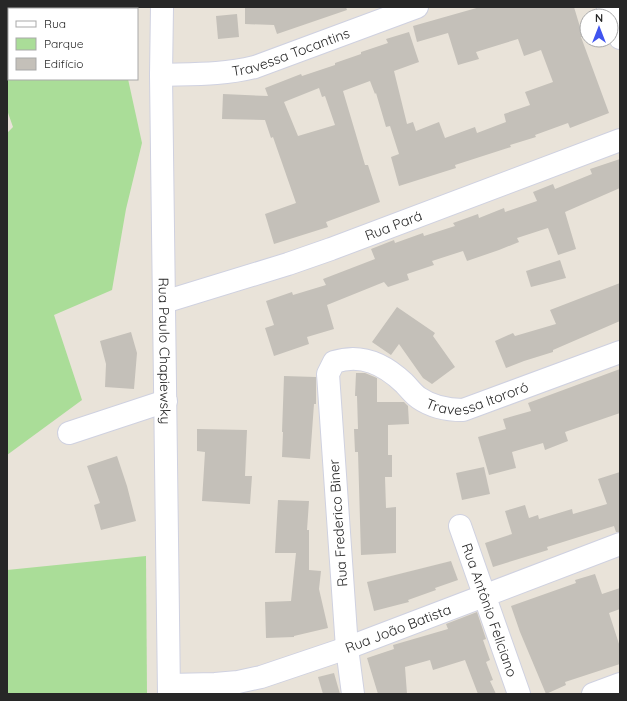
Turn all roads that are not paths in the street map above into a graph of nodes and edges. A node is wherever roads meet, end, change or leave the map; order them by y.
1 (162, 7) edge
2 (417, 7) edge
3 (608, 7) edge
4 (620, 38) edge
5 (161, 75) junction
6 (620, 140) edge
7 (164, 302) junction
8 (620, 352) edge
9 (342, 359) joint
10 (166, 401) junction
11 (69, 433) dead end
12 (460, 526) dead end
13 (620, 544) edge
14 (484, 595) junction
15 (347, 648) junction
16 (620, 684) edge
17 (169, 690) edge
18 (353, 694) edge
19 (519, 694) edge
20 (593, 694) edge

1 - 5 street, Rua Paulo Chapiewsky
2 - 5 street, Travessa Tocantins
3 - 4 street
5 - 7 street, Rua Paulo Chapiewsky
6 - 7 street, Rua Pará
7 - 10 street, Rua Paulo Chapiewsky
8 - 9 street, Travessa Itororó
9 - 15 street, Rua Frederico Biner
10 - 11 street
10 - 17 street, Rua Paulo Chapiewsky
12 - 14 street, Rua Antônio Feliciano
13 - 14 street, Rua João Batista
14 - 15 street, Rua João Batista
14 - 19 street, Rua Antônio Feliciano
15 - 17 street, Rua João Batista
15 - 18 street, Rua Frederico Biner
16 - 20 street

